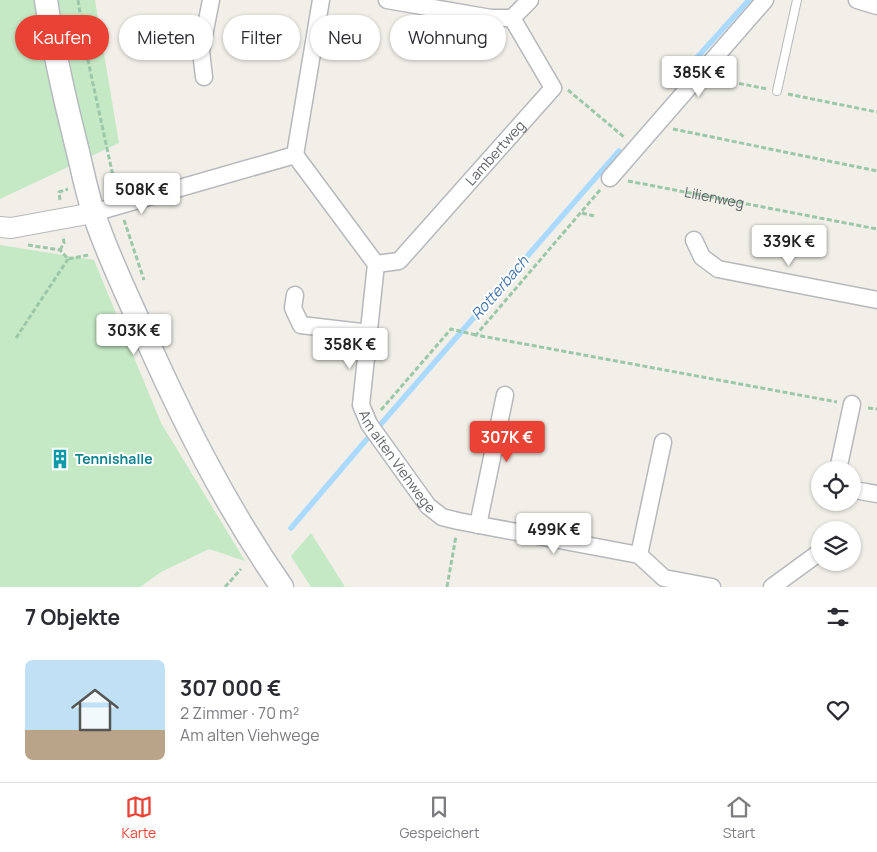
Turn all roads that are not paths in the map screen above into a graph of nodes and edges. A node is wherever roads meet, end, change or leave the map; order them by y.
1 (46, 0) edge
2 (211, 0) edge
3 (321, 0) edge
4 (387, 0) edge
5 (530, 0) edge
6 (765, 0) edge
7 (797, 0) edge
8 (858, 0) edge
9 (877, 6) edge
10 (512, 18) junction
11 (204, 77) dead end
12 (777, 91) dead end
13 (295, 155) junction
14 (610, 178) road end
15 (94, 213) junction
16 (0, 227) edge
17 (694, 240) dead end
18 (376, 264) junction
19 (295, 295) dead end
20 (877, 300) edge
21 (370, 333) junction
22 (505, 395) dead end
23 (852, 404) road end
24 (663, 442) dead end
25 (840, 461) edge
26 (861, 491) edge
27 (877, 494) edge
28 (478, 525) junction
29 (639, 555) junction
30 (811, 559) edge
31 (663, 583) edge
32 (282, 587) edge
33 (712, 587) edge
34 (772, 587) edge

1 - 15 main road
2 - 11 street
3 - 13 street
4 - 10 street
5 - 10 street
6 - 14 street
7 - 12 lane
8 - 9 street
10 - 18 street, Lambertweg
13 - 15 street
13 - 18 street
15 - 16 street
15 - 32 main road
17 - 20 street
18 - 21 street, Am alten Viehwege
19 - 21 street
21 - 28 street, Am alten Viehwege
22 - 28 street
23 - 25 street
24 - 29 street
26 - 27 street
28 - 29 street, Am alten Viehwege
29 - 31 street
30 - 34 street
31 - 33 street

